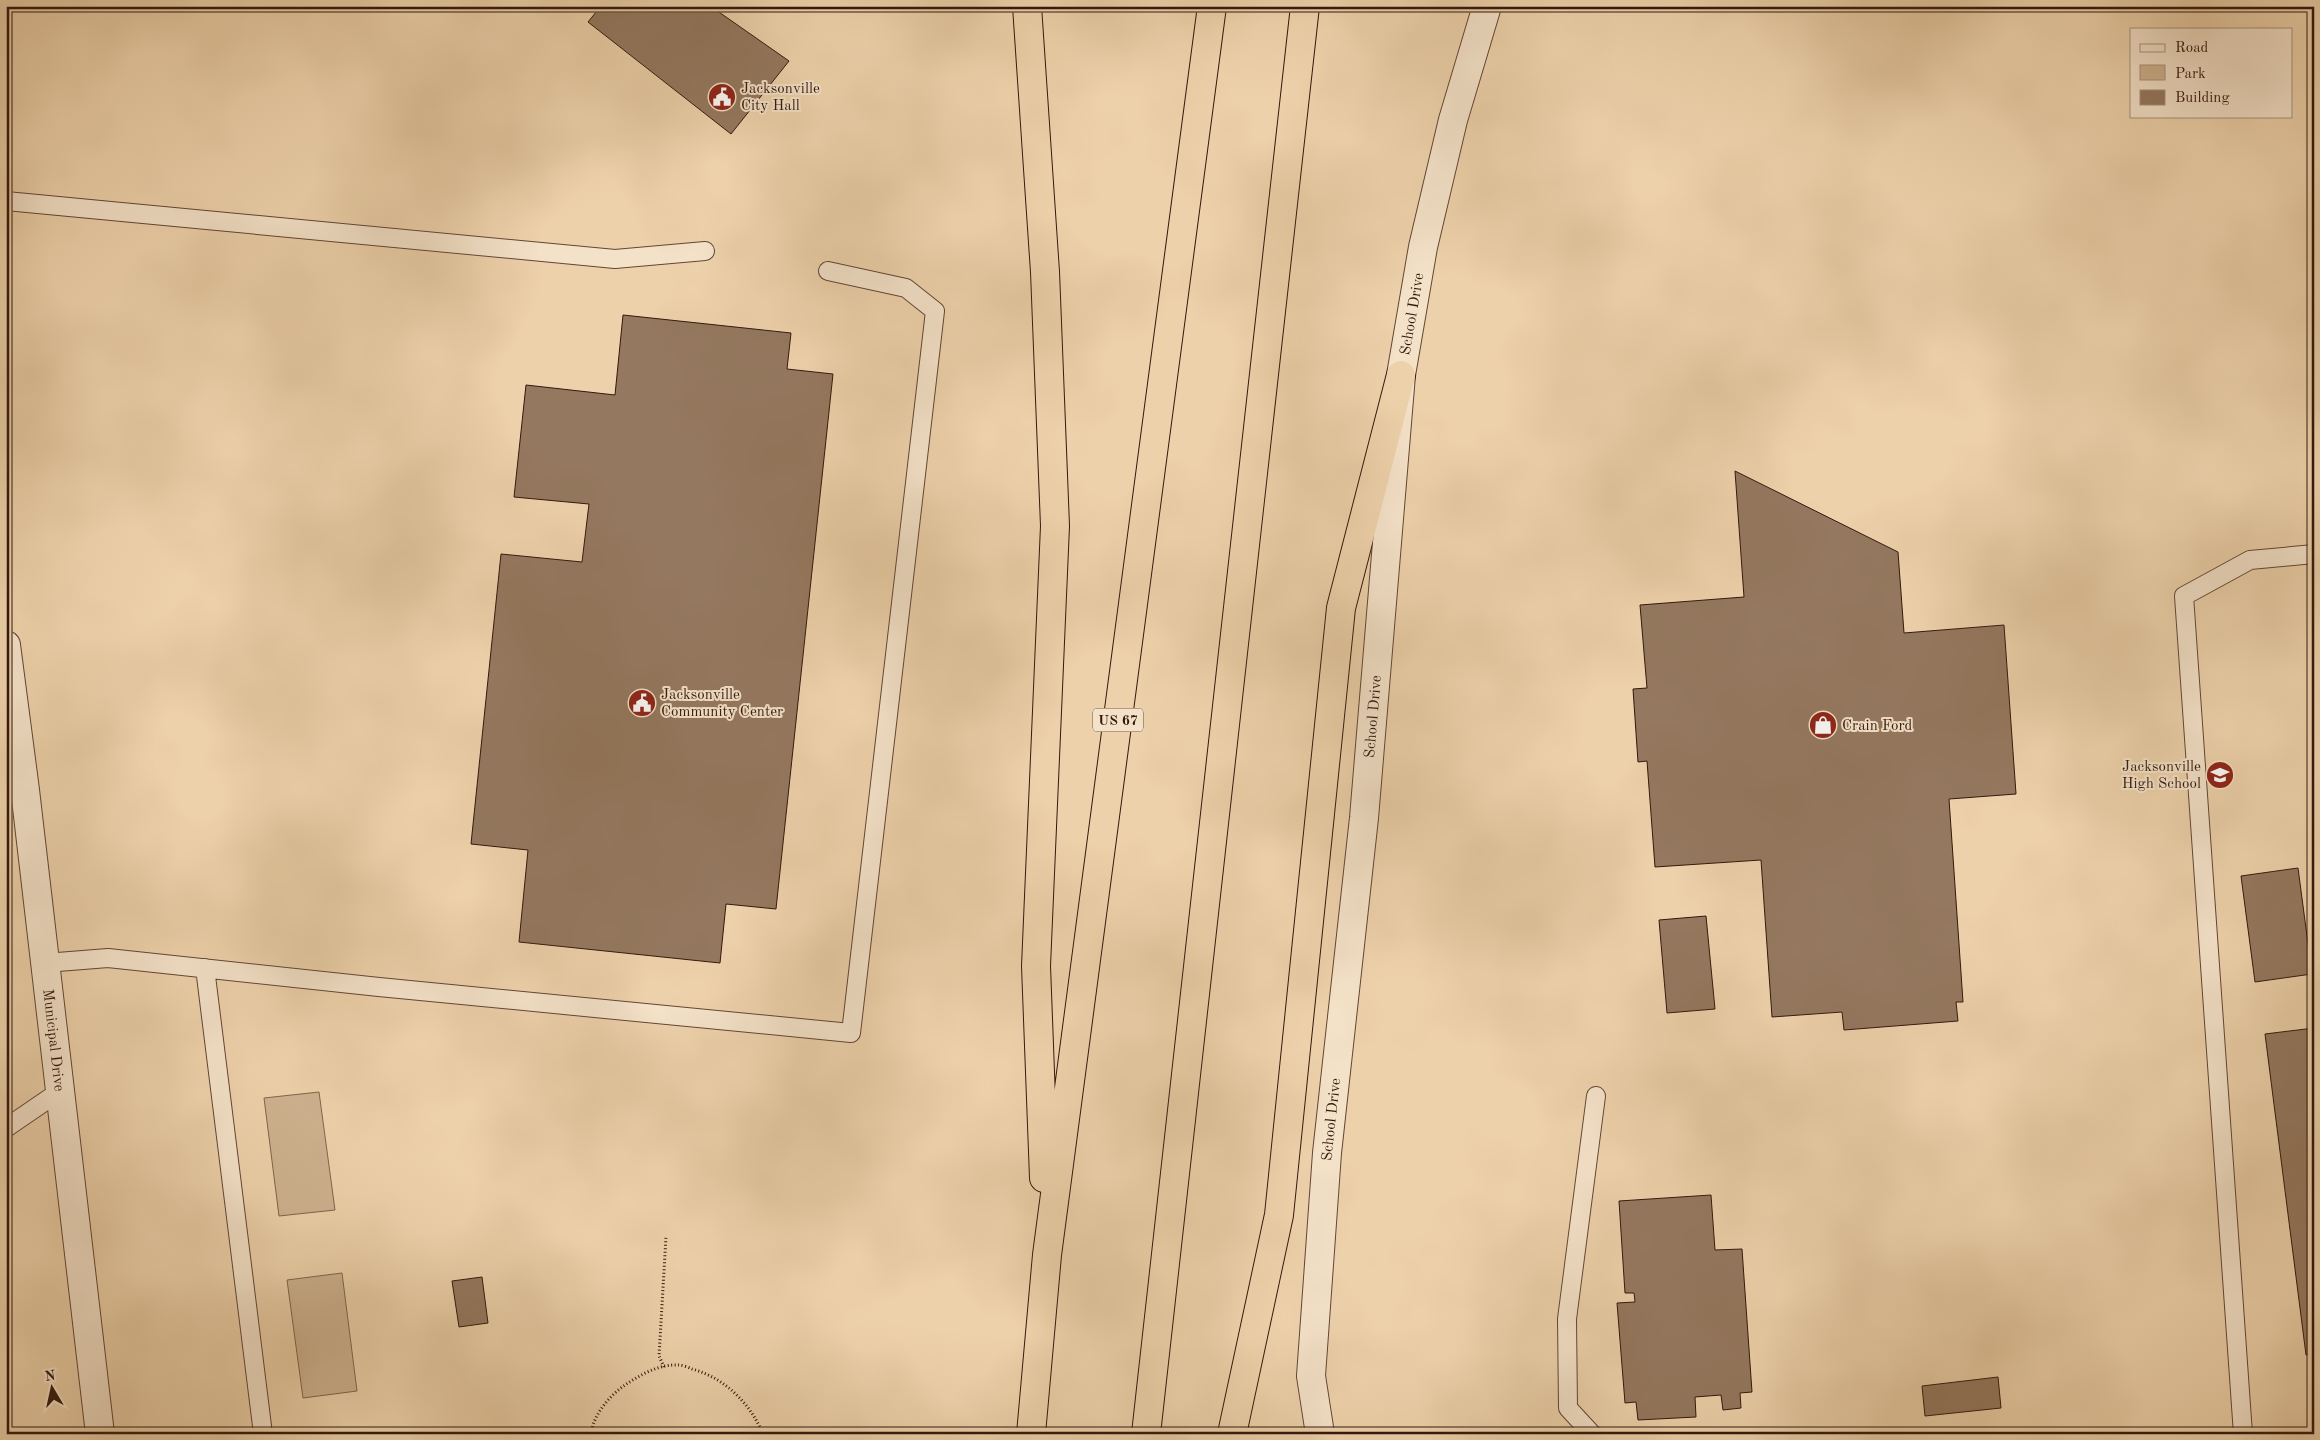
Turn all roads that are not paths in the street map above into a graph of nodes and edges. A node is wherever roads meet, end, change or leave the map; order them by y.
1 (1027, 6) edge
2 (1212, 6) edge
3 (1305, 6) edge
4 (1487, 6) edge
5 (6, 201) edge
6 (705, 251) dead end
7 (828, 271) dead end
8 (1401, 375) junction
9 (2314, 554) edge
10 (6, 645) edge
11 (45, 963) junction
12 (205, 968) junction
13 (60, 1091) junction
14 (1596, 1096) dead end
15 (6, 1128) edge
16 (1047, 1255) junction
17 (100, 1434) edge
18 (264, 1434) edge
19 (1031, 1434) edge
20 (1146, 1434) edge
21 (1232, 1434) edge
22 (1320, 1434) edge
23 (1592, 1434) edge
24 (2243, 1434) edge

1 - 16 highway
2 - 16 highway, US 67
3 - 20 highway
4 - 8 street, School Drive
5 - 6 lane
7 - 12 lane
8 - 21 highway
8 - 22 street, School Drive
9 - 24 lane
10 - 11 street, Municipal Drive
11 - 12 lane
11 - 13 street, Municipal Drive
12 - 18 lane
13 - 15 lane
13 - 17 street, Municipal Drive
14 - 23 lane
16 - 19 highway, US 67

